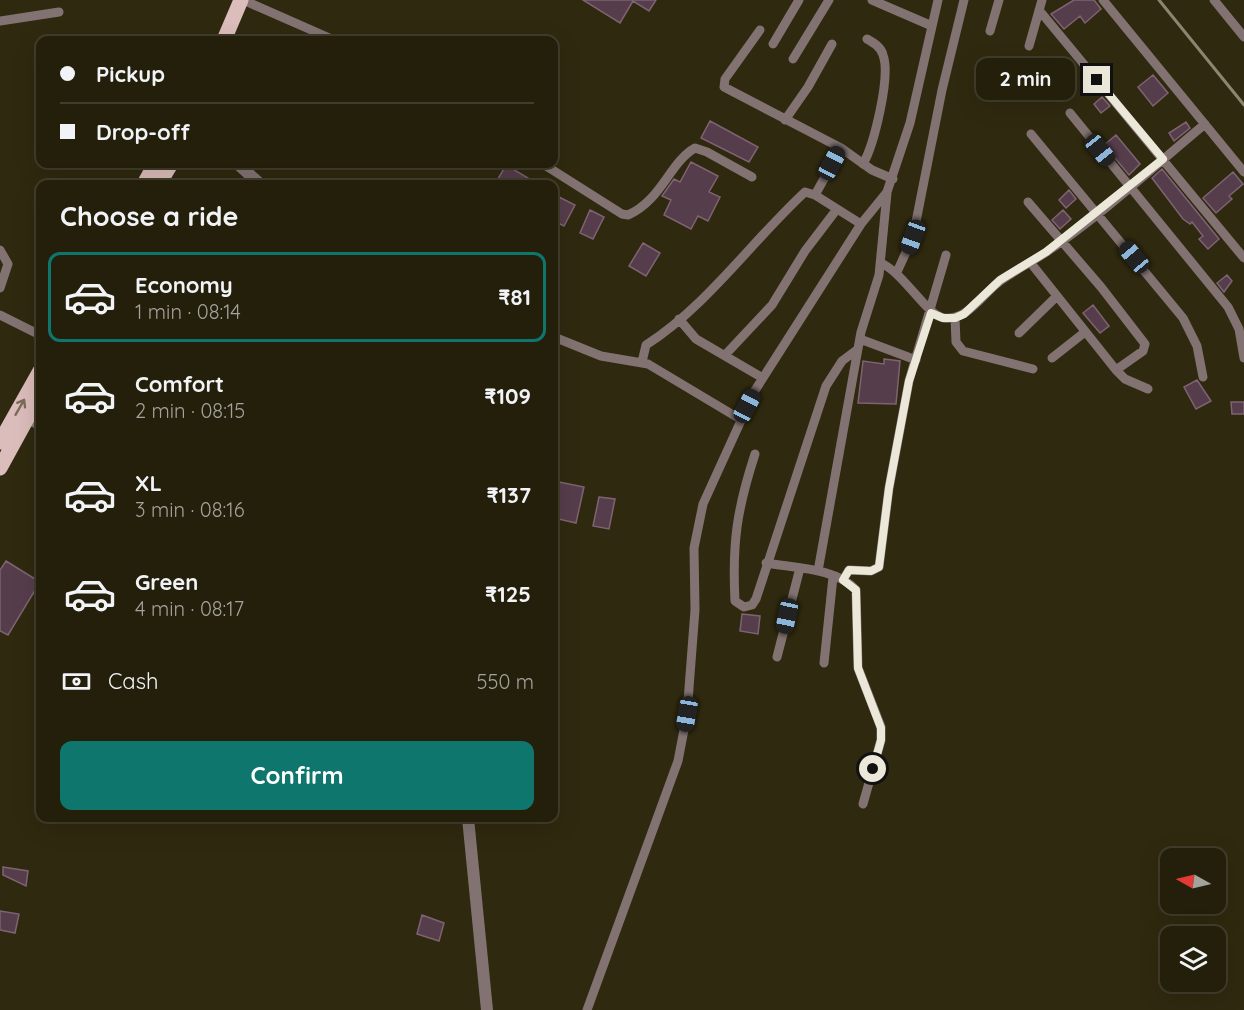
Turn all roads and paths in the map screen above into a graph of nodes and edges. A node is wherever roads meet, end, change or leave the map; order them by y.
1 (242, 0) edge
2 (799, 0) edge
3 (829, 0) edge
4 (938, 0) edge
5 (964, 0) edge
6 (999, 0) edge
7 (1042, 0) edge
8 (1103, 0) edge
9 (1214, 0) edge
10 (876, 1) edge
11 (1039, 10) junction
12 (59, 12) dead end
13 (0, 21) edge
14 (932, 26) junction
15 (759, 30) dead end
16 (990, 31) dead end
17 (225, 36) edge
18 (325, 36) edge
19 (1244, 37) edge
20 (867, 39) dead end
21 (773, 44) dead end
22 (832, 44) dead end
23 (1029, 46) dead end
24 (793, 59) dead end
25 (1070, 112) dead end
26 (785, 120) junction
27 (1205, 124) junction
28 (1031, 134) dead end
29 (841, 147) junction
30 (1163, 159) junction
31 (862, 164) junction
32 (242, 168) edge
33 (549, 168) edge
34 (1244, 172) edge
35 (752, 177) dead end
36 (893, 179) junction
37 (256, 180) edge
38 (1130, 186) junction
39 (887, 192) junction
40 (813, 193) junction
41 (1029, 202) dead end
42 (837, 209) junction
43 (1097, 213) junction
44 (861, 224) junction
45 (1062, 240) junction
46 (0, 250) edge
47 (946, 255) dead end
48 (1244, 258) edge
49 (1030, 262) junction
50 (880, 263) junction
51 (897, 272) junction
52 (0, 288) edge
53 (1057, 296) junction
54 (931, 313) junction
55 (0, 315) edge
56 (955, 318) junction
57 (679, 319) junction
58 (1085, 332) junction
59 (36, 333) edge
60 (1019, 333) dead end
61 (558, 339) edge
62 (860, 339) junction
63 (858, 349) junction
64 (726, 354) junction
65 (642, 355) junction
66 (1052, 358) dead end
67 (1244, 358) edge
68 (916, 360) junction
69 (1034, 369) dead end
70 (1116, 370) junction
71 (1203, 377) dead end
72 (36, 378) edge
73 (763, 378) junction
74 (1148, 389) dead end
75 (740, 419) junction
76 (34, 423) edge
77 (0, 442) edge
78 (755, 454) dead end
79 (0, 468) edge
80 (766, 563) junction
81 (800, 568) junction
82 (818, 571) junction
83 (838, 579) junction
84 (777, 657) dead end
85 (824, 663) dead end
86 (863, 804) dead end
87 (468, 822) edge
88 (487, 1010) edge
89 (587, 1010) edge

1 - 17 main road
1 - 18 street
2 - 21 street
3 - 24 street
4 - 14 street
5 - 51 street
6 - 16 street
7 - 11 street
8 - 27 street
9 - 19 street
10 - 14 street
11 - 23 street
11 - 30 street
12 - 13 street
14 - 36 street
15 - 26 street
20 - 31 street
22 - 26 street
25 - 38 street
26 - 29 street
27 - 30 street
27 - 34 street
28 - 43 street
29 - 31 street
29 - 40 street
30 - 38 street
30 - 48 street
31 - 36 street
32 - 37 street
33 - 35 street
36 - 39 street
38 - 43 street
38 - 67 street
39 - 44 street
39 - 50 street
40 - 42 street
40 - 57 street
41 - 45 street
42 - 44 street
42 - 64 street
43 - 45 street
43 - 71 street
44 - 73 street
45 - 49 street
45 - 70 street
46 - 52 street
47 - 54 street
49 - 53 street
49 - 56 street
50 - 51 street
50 - 62 street
51 - 54 street
53 - 58 street
53 - 60 street
54 - 56 street
54 - 68 street
55 - 59 street
56 - 69 street
57 - 64 street
57 - 65 street
58 - 66 street
58 - 70 street
61 - 65 street
62 - 63 street
62 - 68 street
63 - 80 street
63 - 82 street
64 - 73 street
65 - 75 street
68 - 83 street
70 - 74 street
77 -> 72 main road
73 - 75 street
75 - 89 street
76 - 79 main road
78 - 80 street
80 - 81 street
81 - 82 street
81 - 84 street
82 - 83 street
83 - 85 street
83 - 86 street
87 - 88 street

